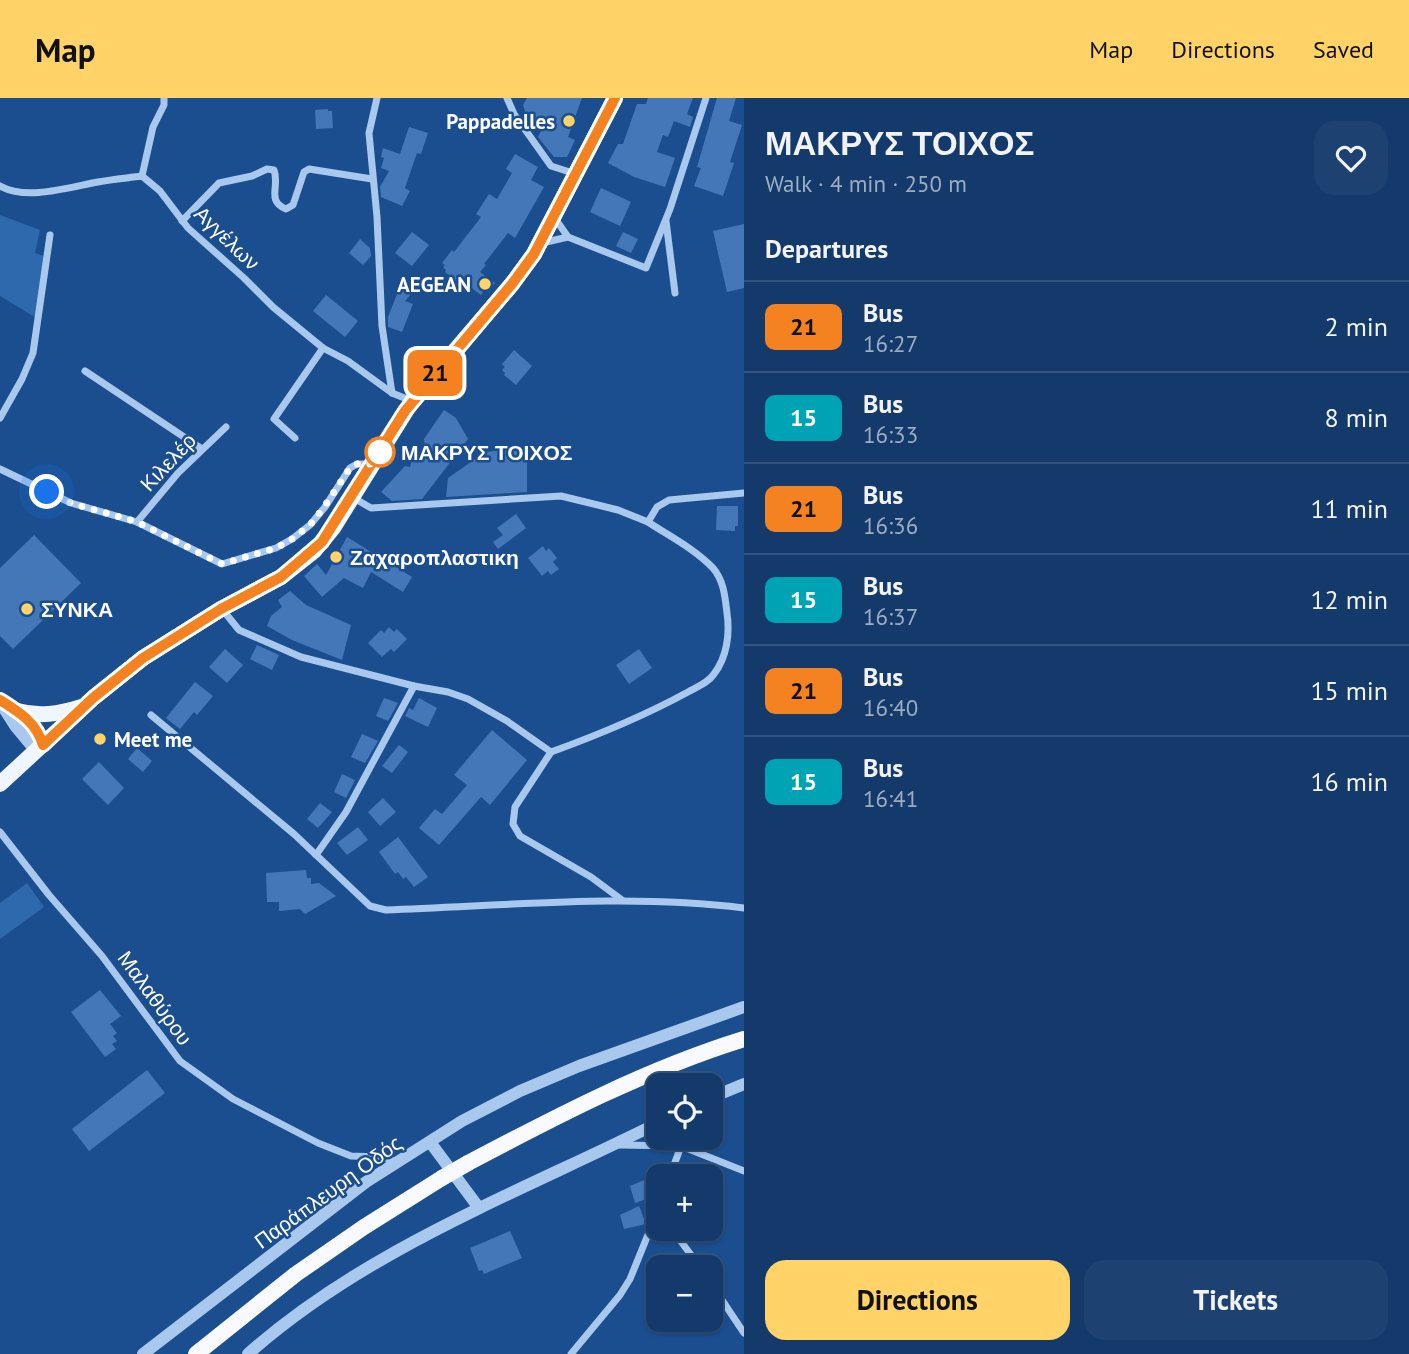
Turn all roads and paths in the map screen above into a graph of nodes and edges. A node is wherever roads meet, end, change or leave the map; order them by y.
1 (164, 98) edge
2 (377, 98) edge
3 (507, 98) edge
4 (615, 98) edge
5 (706, 98) edge
6 (576, 174) junction
7 (142, 176) junction
8 (372, 179) junction
9 (0, 186) edge
10 (554, 217) junction
11 (666, 218) junction
12 (182, 220) junction
13 (50, 236) dead end
14 (568, 237) junction
15 (541, 243) junction
16 (675, 293) dead end
17 (323, 348) junction
18 (85, 371) dead end
19 (392, 393) junction
20 (412, 401) junction
21 (0, 418) edge
22 (226, 428) dead end
23 (295, 438) dead end
24 (202, 449) junction
25 (373, 464) junction
26 (0, 469) edge
27 (744, 493) edge
28 (352, 497) junction
29 (649, 520) junction
30 (137, 522) junction
31 (221, 609) junction
32 (414, 686) junction
33 (0, 701) edge
34 (83, 706) junction
35 (13, 714) junction
36 (151, 715) dead end
37 (39, 748) junction
38 (551, 752) junction
39 (0, 784) edge
40 (0, 832) edge
41 (316, 855) junction
42 (622, 901) junction
43 (744, 908) edge
44 (744, 1007) edge
45 (744, 1039) edge
46 (744, 1084) edge
47 (723, 1093) edge
48 (646, 1129) edge
49 (430, 1142) junction
50 (615, 1144) junction
51 (646, 1145) edge
52 (691, 1150) edge
53 (398, 1162) junction
54 (744, 1171) edge
55 (479, 1209) junction
56 (646, 1240) edge
57 (723, 1302) edge
58 (744, 1334) edge
59 (143, 1354) edge
60 (196, 1354) edge
61 (248, 1354) edge
62 (572, 1354) edge

1 - 7 street
2 - 8 street
3 - 6 street
4 - 6 main road
5 - 11 street
6 - 10 main road
7 - 9 street
7 - 12 street, Αγγέλων
8 - 12 street
8 - 19 street
10 - 14 street
10 - 15 main road
11 - 14 street
11 - 16 street
12 - 17 street, Αγγέλων
13 - 21 street
14 - 15 street
15 - 20 main road
17 - 19 street, Αγγέλων
17 - 23 street
18 - 24 street
19 - 20 street, Αγγέλων
20 - 25 main road
22 - 24 street, Κιλελέρ
24 - 30 street, Κιλελέρ
25 - 28 main road
25 - 30 street
26 - 30 street
27 - 29 street
28 - 29 street
28 - 31 main road
29 - 38 street
31 - 32 street
31 - 34 main road
32 - 38 street
32 - 41 street
33 - 35 street
34 - 35 main road
34 - 37 main road
35 - 37 street
36 - 41 street
37 - 39 main road
38 - 42 street
40 - 53 street, Μαλαθύρου
41 - 42 street
42 - 43 street
44 - 49 street, Παράπλευρη Οδός
45 - 60 highway, bridge
46 - 47 street
48 - 50 street
49 - 53 street, Παράπλευρη Οδός
49 - 55 street
50 - 51 street
50 - 55 street
52 - 54 street
53 - 59 street, Παράπλευρη Οδός
55 - 61 street
56 - 62 street
57 - 58 street

